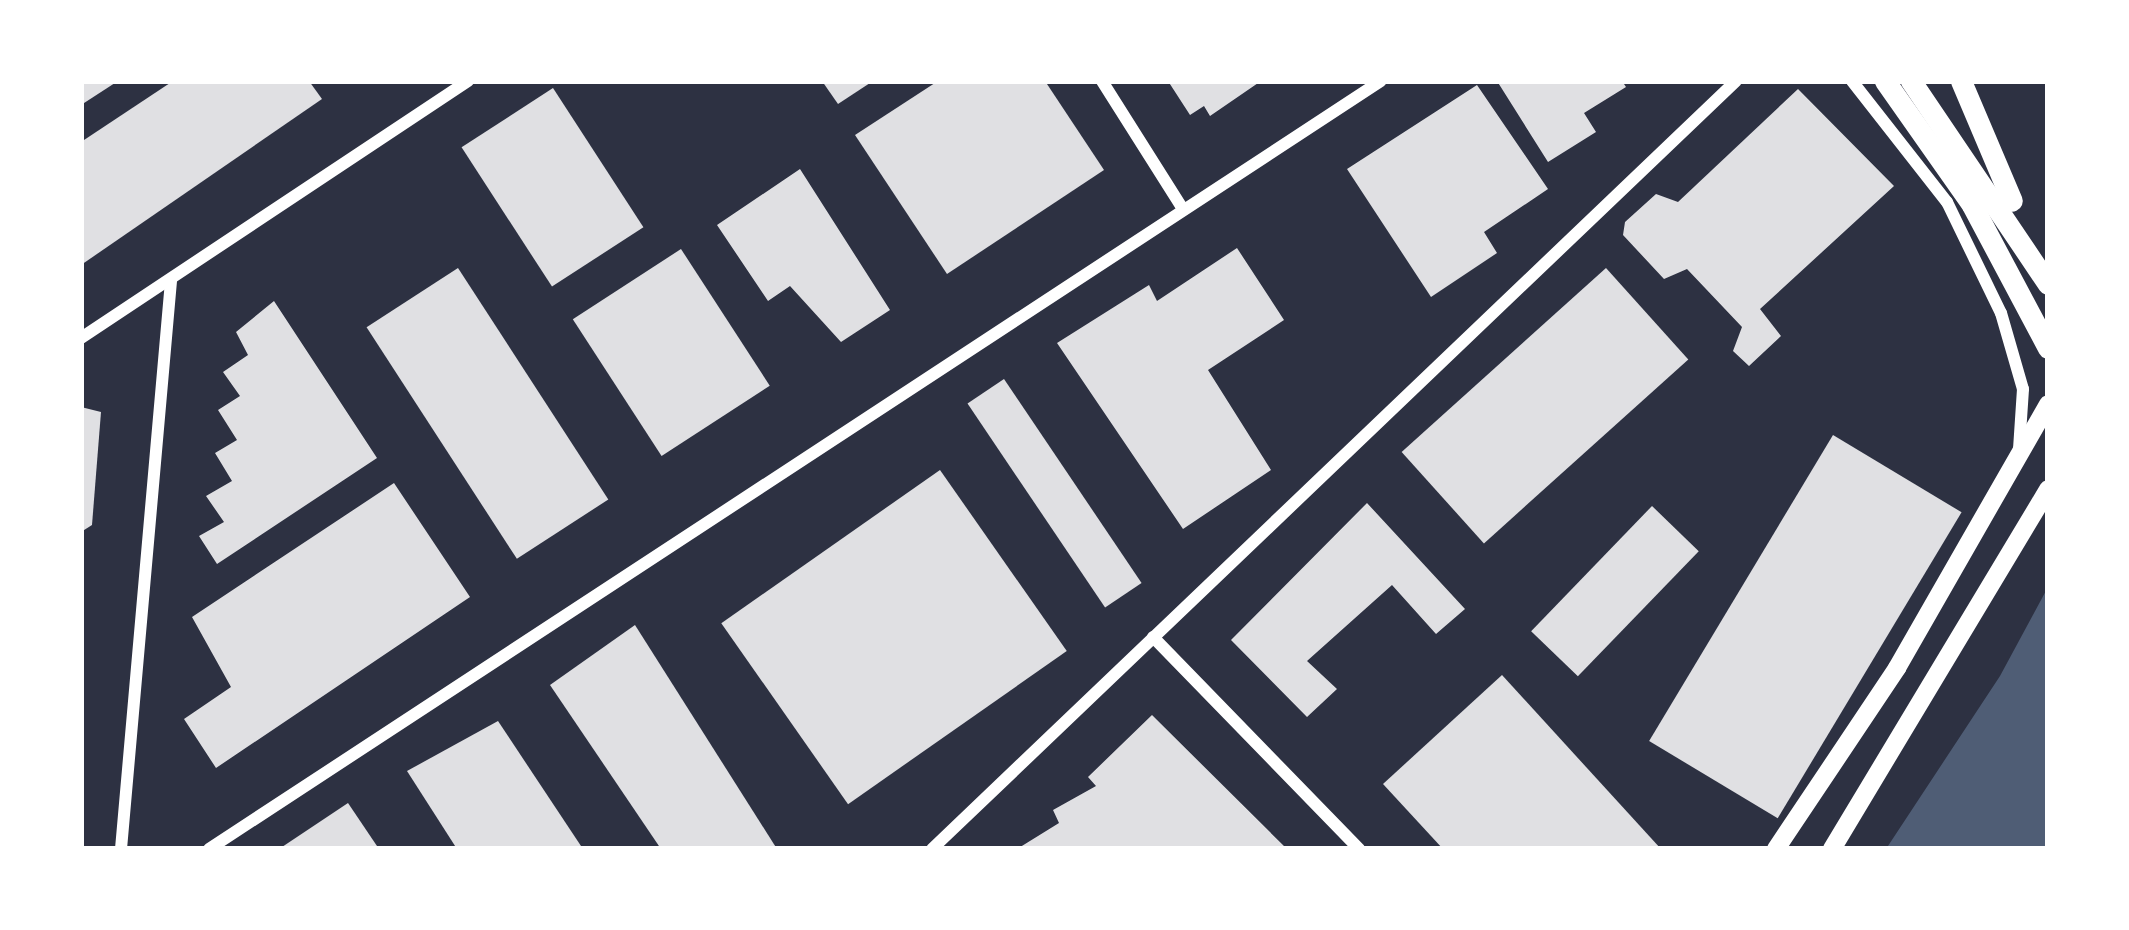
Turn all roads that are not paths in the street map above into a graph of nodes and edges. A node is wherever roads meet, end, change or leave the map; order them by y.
1 (468, 81) edge
2 (1102, 81) edge
3 (1381, 81) edge
4 (1736, 81) edge
5 (1852, 81) edge
6 (1874, 81) edge
7 (1885, 81) edge
8 (1911, 81) edge
9 (1922, 81) edge
10 (1961, 81) edge
11 (1904, 110) junction
12 (1940, 116) junction
13 (1181, 206) junction
14 (171, 281) junction
15 (2048, 284) edge
16 (81, 338) edge
17 (2048, 348) edge
18 (2048, 404) edge
19 (2018, 459) junction
20 (2048, 489) edge
21 (1153, 637) junction
22 (121, 849) edge
23 (209, 849) edge
24 (932, 849) edge
25 (1359, 849) edge
26 (1776, 849) edge
27 (1832, 849) edge

1 - 14 street
2 - 13 street
3 - 13 street
4 - 21 street
5 - 19 street
6 - 11 main road
7 - 11 main road
8 - 12 main road
9 - 12 main road
10 - 15 main road
11 - 17 main road
12 - 15 main road
13 - 23 street
14 - 16 street
14 - 22 street
18 - 19 main road
19 - 26 main road
20 - 27 main road
21 - 24 street
21 - 25 street

